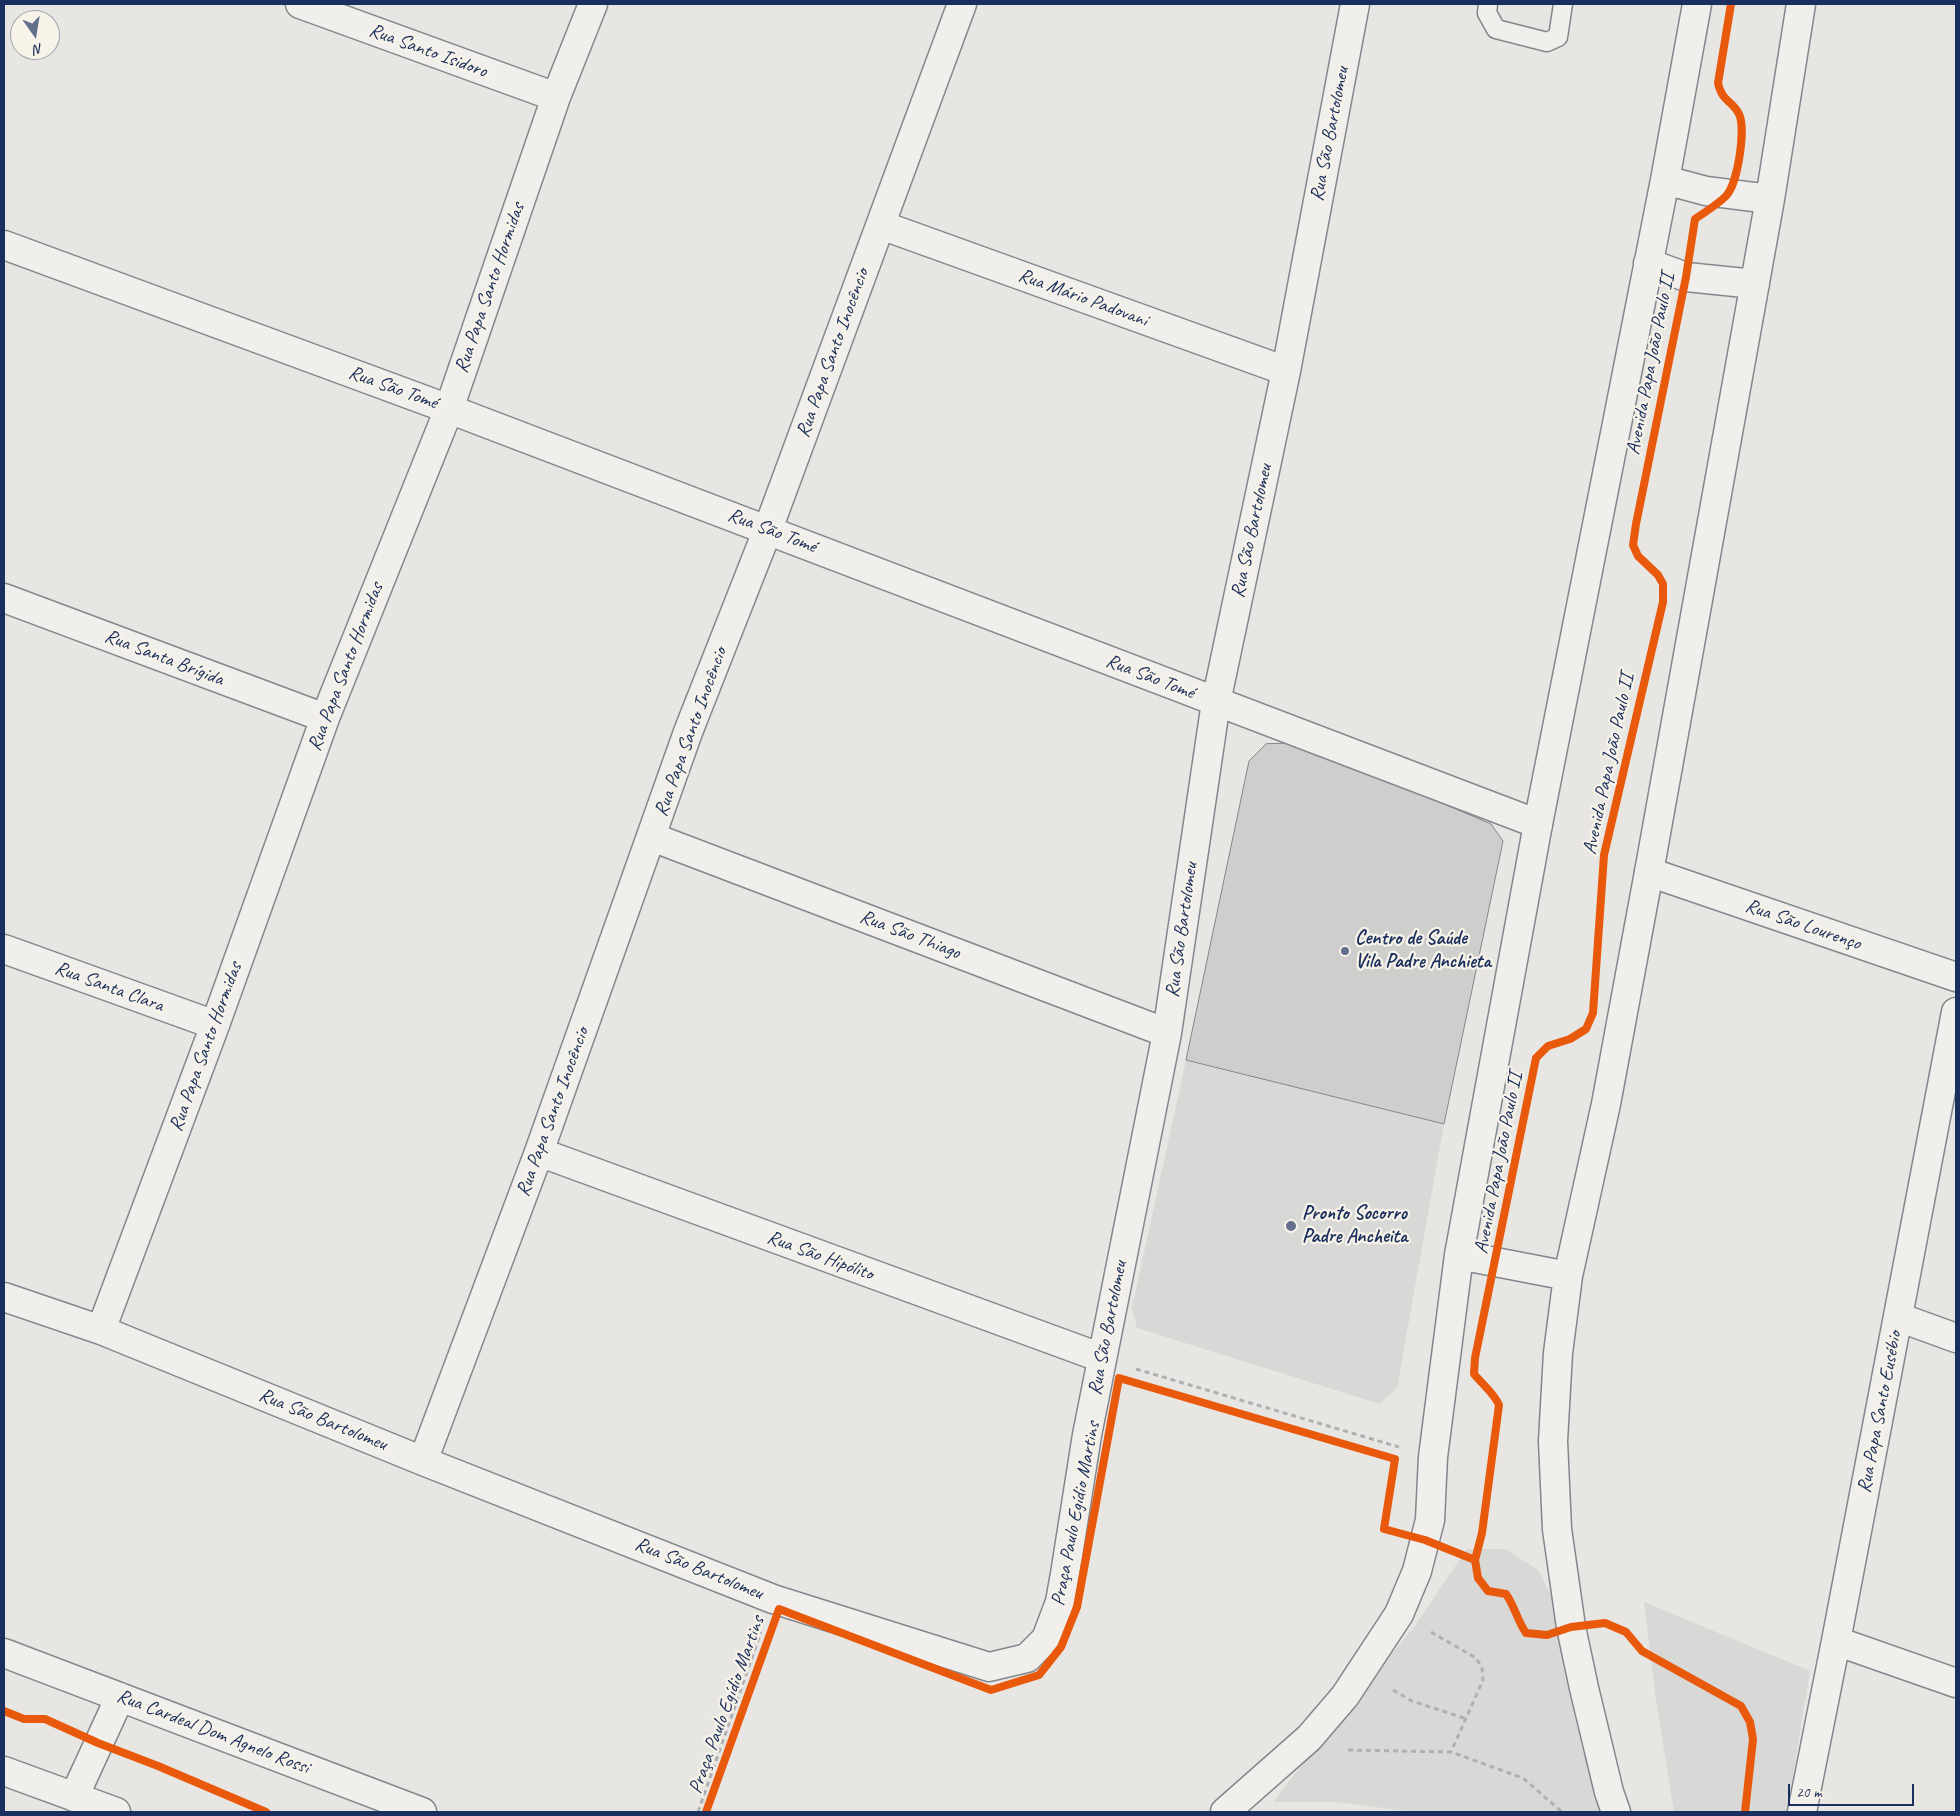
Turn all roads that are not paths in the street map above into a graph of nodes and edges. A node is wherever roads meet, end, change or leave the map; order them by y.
1 (300, 4) edge
2 (593, 4) edge
3 (962, 4) edge
4 (1355, 4) edge
5 (1488, 4) edge
6 (1563, 4) edge
7 (1697, 4) edge
8 (1801, 4) edge
9 (556, 97) junction
10 (1665, 180) junction
11 (1770, 199) junction
12 (881, 225) junction
13 (4, 244) edge
14 (1648, 263) junction
15 (1755, 284) junction
16 (1286, 371) junction
17 (448, 409) junction
18 (768, 530) junction
19 (4, 598) edge
20 (1216, 702) junction
21 (325, 718) junction
22 (1538, 824) junction
23 (652, 837) junction
24 (1649, 872) junction
25 (4, 949) edge
26 (1956, 977) edge
27 (1956, 1012) edge
28 (215, 1024) junction
29 (1167, 1033) junction
30 (539, 1152) junction
31 (1459, 1255) junction
32 (1568, 1276) junction
33 (4, 1297) edge
34 (1898, 1317) junction
35 (101, 1330) junction
36 (1956, 1338) edge
37 (1102, 1358) junction
38 (423, 1460) junction
39 (1836, 1641) junction
40 (4, 1653) edge
41 (1956, 1683) edge
42 (120, 1697) junction
43 (4, 1771) edge
44 (74, 1797) junction
45 (116, 1812) edge
46 (422, 1812) edge
47 (1225, 1812) edge
48 (1616, 1812) edge
49 (1802, 1812) edge

1 - 9 street, Rua Santo Isidoro
2 - 9 street, Rua Papa Santo Hormidas
3 - 12 street, Rua Papa Santo Inocêncio
4 - 16 street, Rua São Bartolomeu
5 - 6 lane
7 - 10 street, Avenida Papa João Paulo II
8 - 11 street
9 - 17 street, Rua Papa Santo Hormidas
10 - 11 street
10 - 14 street, Avenida Papa João Paulo II
11 - 15 street
12 - 16 street, Rua Mário Padovani
12 - 18 street, Rua Papa Santo Inocêncio
13 - 17 street, Rua São Tomé
14 - 15 street
14 - 22 street, Avenida Papa João Paulo II
15 - 24 street
16 - 20 street, Rua São Bartolomeu
17 - 18 street, Rua São Tomé
17 - 21 street, Rua Papa Santo Hormidas
18 - 20 street, Rua São Tomé
18 - 23 street, Rua Papa Santo Inocêncio
19 - 21 street, Rua Santa Brígida
20 - 22 street, Rua São Tomé
20 - 29 street, Rua São Bartolomeu
21 - 28 street, Rua Papa Santo Hormidas
22 - 31 street, Avenida Papa João Paulo II
23 - 29 street, Rua São Thiago
23 - 30 street, Rua Papa Santo Inocêncio
24 - 26 street, Rua São Lourenço
24 - 32 street
25 - 28 street, Rua Santa Clara
27 - 34 street, Rua Papa Santo Eusébio
28 - 35 street, Rua Papa Santo Hormidas
29 - 37 street, Rua São Bartolomeu
30 - 37 street, Rua São Hipólito
30 - 38 street, Rua Papa Santo Inocêncio
31 - 32 street
31 - 47 street, Avenida Papa João Paulo II
32 - 48 street
33 - 35 street, Rua São Bartolomeu
34 - 36 street
34 - 39 street, Rua Papa Santo Eusébio
35 - 38 street, Rua São Bartolomeu
37 - 38 street, Rua São Bartolomeu
39 - 41 street
39 - 49 street, Rua Papa Santo Eusébio
40 - 42 street, Rua Cardeal Dom Agnelo Rossi
42 - 44 street
42 - 46 street, Rua Cardeal Dom Agnelo Rossi
43 - 44 street
44 - 45 street

